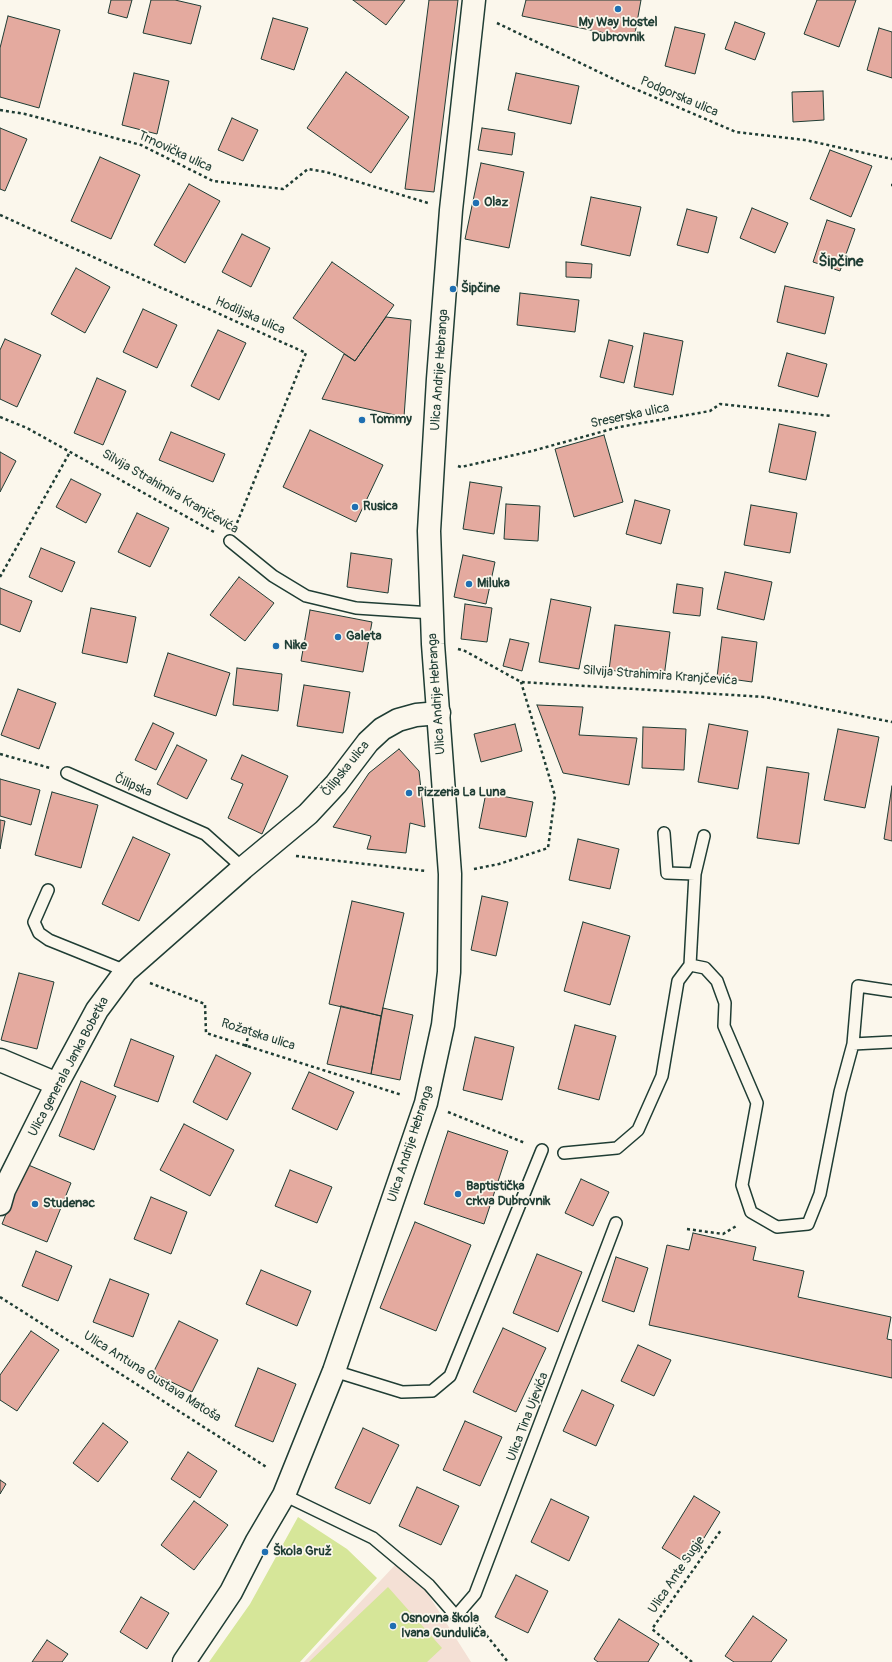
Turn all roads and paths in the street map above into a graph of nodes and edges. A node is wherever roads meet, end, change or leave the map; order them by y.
1 (473, 6) edge
2 (0, 110) edge
3 (892, 159) edge
4 (451, 210) junction
5 (0, 215) edge
6 (831, 416) dead end
7 (0, 417) edge
8 (70, 452) junction
9 (434, 460) junction
10 (230, 541) junction
11 (0, 577) edge
12 (432, 613) junction
13 (433, 644) junction
14 (438, 713) junction
15 (892, 722) edge
16 (0, 754) edge
17 (67, 773) joint
18 (664, 833) dead end
19 (704, 836) dead end
20 (266, 849) joint
21 (243, 868) junction
22 (695, 874) junction
23 (48, 890) dead end
24 (690, 965) junction
25 (126, 971) junction
26 (892, 991) edge
27 (250, 1030) dead end
28 (892, 1042) edge
29 (853, 1044) junction
30 (246, 1047) junction
31 (0, 1060) edge
32 (57, 1084) junction
33 (426, 1103) junction
34 (542, 1150) joint
35 (564, 1154) dead end
36 (0, 1204) edge
37 (756, 1215) junction
38 (616, 1223) dead end
39 (687, 1229) dead end
40 (0, 1297) edge
41 (334, 1372) junction
42 (286, 1488) junction
43 (721, 1530) dead end
44 (456, 1616) junction
45 (184, 1662) edge
46 (508, 1662) edge
47 (692, 1662) edge

1 - 3 path, Podgorska ulica
1 - 4 street, Ulica Andrije Hebranga
2 - 4 path, Trnovička ulica
4 - 9 street, Ulica Andrije Hebranga
5 - 10 path, Hodiljska ulica
6 - 9 path, Sreserska ulica
7 - 8 path, Silvija Strahimira Kranjčevića
8 - 10 path, Silvija Strahimira Kranjčevića
8 - 11 path
9 - 12 street, Ulica Andrije Hebranga
10 - 12 lane, Silvija Strahimira Kranjčevića
12 - 13 street, Ulica Andrije Hebranga
13 - 14 street, Ulica Andrije Hebranga
13 - 15 path, Silvija Strahimira Kranjčevića
14 - 20 street, Čilipska ulica
14 - 33 street, Ulica Andrije Hebranga
16 - 17 path
17 - 21 lane, Čilipska
18 - 22 lane
19 - 22 lane
20 - 21 street, Ulica generala Janka Bobetka
21 - 25 street, Ulica generala Janka Bobetka
22 - 24 lane
23 - 25 lane
24 - 35 lane
24 - 37 lane
25 - 30 path, Rožatska ulica
25 - 32 street, Ulica generala Janka Bobetka
26 - 29 lane
27 - 30 path
28 - 29 lane
29 - 37 lane
30 - 33 path, Rožatska ulica
31 - 32 street
32 - 36 street, Ulica generala Janka Bobetka
33 - 34 path, Rožatska ulica
33 - 41 street, Ulica Andrije Hebranga
34 - 41 lane
37 - 39 path
38 - 44 lane, Ulica Tina Ujevića
40 - 42 path, Ulica Antuna Gustava Matoša
41 - 42 street, Ulica Andrije Hebranga
42 - 44 lane
42 - 45 street, Ulica Andrije Hebranga
43 - 47 path, Ulica Ante Sugje
44 - 46 path

